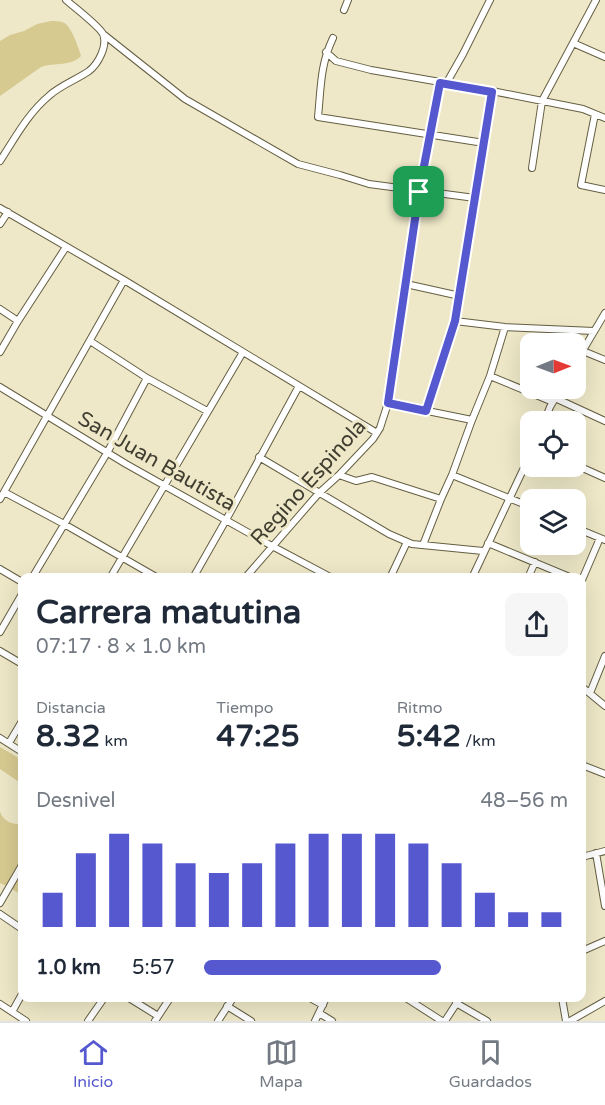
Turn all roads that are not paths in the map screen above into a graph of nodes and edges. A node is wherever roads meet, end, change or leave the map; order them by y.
1 (66, 0) edge
2 (348, 0) edge
3 (490, 0) edge
4 (596, 0) edge
5 (344, 10) dead end
6 (103, 34) junction
7 (333, 38) dead end
8 (573, 43) junction
9 (326, 52) junction
10 (605, 57) edge
11 (443, 84) junction
12 (492, 92) junction
13 (542, 101) junction
14 (595, 114) junction
15 (605, 118) edge
16 (430, 134) junction
17 (484, 143) junction
18 (0, 161) edge
19 (532, 168) dead end
20 (605, 190) edge
21 (419, 192) junction
22 (475, 198) junction
23 (0, 208) edge
24 (8, 212) junction
25 (0, 224) edge
26 (66, 247) junction
27 (124, 280) junction
28 (406, 284) junction
29 (460, 296) junction
30 (0, 309) edge
31 (605, 312) edge
32 (18, 321) junction
33 (455, 321) junction
34 (505, 327) junction
35 (594, 331) junction
36 (90, 341) junction
37 (586, 346) edge
38 (0, 352) edge
39 (243, 352) junction
40 (586, 352) edge
41 (605, 360) edge
42 (490, 375) junction
43 (147, 378) junction
44 (299, 386) junction
45 (0, 387) edge
46 (554, 400) junction
47 (388, 403) junction
48 (207, 411) junction
49 (426, 411) junction
50 (549, 411) edge
51 (48, 416) junction
52 (472, 420) junction
53 (605, 421) edge
54 (377, 433) junction
55 (107, 453) junction
56 (259, 457) junction
57 (586, 469) edge
58 (339, 475) junction
59 (452, 475) junction
60 (520, 477) edge
61 (605, 478) edge
62 (165, 486) junction
63 (4, 492) junction
64 (319, 492) junction
65 (510, 498) junction
66 (441, 499) junction
67 (0, 500) edge
68 (520, 502) edge
69 (226, 520) junction
70 (64, 524) junction
71 (586, 532) edge
72 (603, 539) edge
73 (407, 542) junction
74 (488, 543) junction
75 (423, 545) junction
76 (272, 546) junction
77 (483, 551) junction
78 (122, 557) junction
79 (535, 562) junction
80 (0, 569) edge
81 (35, 573) edge
82 (113, 573) edge
83 (149, 573) edge
84 (196, 573) edge
85 (249, 573) edge
86 (323, 573) edge
87 (392, 573) edge
88 (474, 573) edge
89 (530, 573) edge
90 (560, 573) edge
91 (586, 573) edge
92 (18, 580) edge
93 (18, 601) edge
94 (0, 632) edge
95 (0, 651) edge
96 (605, 656) edge
97 (18, 662) edge
98 (586, 690) edge
99 (590, 693) junction
100 (605, 706) edge
101 (18, 728) edge
102 (0, 738) edge
103 (9, 743) junction
104 (18, 749) edge
105 (586, 767) edge
106 (605, 774) edge
107 (605, 851) edge
108 (596, 854) junction
109 (586, 856) edge
110 (18, 872) edge
111 (0, 903) edge
112 (605, 906) edge
113 (0, 914) edge
114 (18, 926) edge
115 (605, 941) edge
116 (586, 949) edge
117 (18, 1001) edge
118 (605, 1001) edge
119 (101, 1002) edge
120 (134, 1002) edge
121 (168, 1002) edge
122 (230, 1002) edge
123 (317, 1002) edge
124 (324, 1002) edge
125 (413, 1002) edge
126 (457, 1002) edge
127 (461, 1002) edge
128 (563, 1002) edge
129 (0, 1004) edge
130 (322, 1005) junction
131 (227, 1006) junction
132 (12, 1012) junction
133 (319, 1013) junction
134 (157, 1019) edge
135 (26, 1021) edge
136 (88, 1021) edge
137 (218, 1021) edge
138 (251, 1021) edge
139 (315, 1021) edge
140 (332, 1021) edge
141 (444, 1021) edge
142 (487, 1021) edge
143 (568, 1021) edge

1 - 6 street
2 - 5 street
3 - 11 street, Regino Espinola
4 - 8 street
6 - 18 street
6 - 21 street
7 - 9 street
8 - 10 street
8 - 13 street
9 - 11 street
9 - 16 street
11 - 12 street
11 - 16 street, Regino Espinola
12 - 13 street
12 - 17 street
13 - 14 street
13 - 19 street
14 - 15 street
14 - 20 street
16 - 17 street
16 - 21 street, Regino Espinola
17 - 22 street
21 - 22 street
21 - 28 street, Regino Espinola
22 - 29 street
23 - 24 street
24 - 25 street
24 - 26 street
26 - 27 street
26 - 32 street
27 - 36 street
27 - 39 street
28 - 29 street
28 - 47 street, Regino Espinola
29 - 33 street
30 - 32 street
31 - 35 street
32 - 38 street
33 - 34 street
33 - 49 street
34 - 35 street
34 - 42 street
35 - 37 street
36 - 43 street
36 - 51 street
39 - 44 street
39 - 48 street
40 - 41 street
42 - 46 street
42 - 52 street
43 - 48 street
43 - 55 street
44 - 54 street
44 - 56 street
45 - 51 street, San Juan Bautista
46 - 50 street
46 - 53 street
47 - 49 street
47 - 54 street, Regino Espinola
48 - 62 street
49 - 52 street
51 - 55 street, San Juan Bautista
51 - 63 street
52 - 59 street
54 - 58 street, Regino Espinola
55 - 62 street, San Juan Bautista
55 - 70 street
56 - 64 street
56 - 69 street
57 - 61 street
58 - 64 street, Regino Espinola
58 - 66 street
59 - 65 street
59 - 66 street
60 - 65 street
62 - 69 street, San Juan Bautista
62 - 78 street
63 - 67 street
63 - 70 street
64 - 73 street
64 - 76 street, Regino Espinola
65 - 68 street
65 - 74 street
66 - 75 street
69 - 76 street, San Juan Bautista
69 - 84 street
70 - 78 street
70 - 81 street
71 - 72 street
72 - 91 street
73 - 75 street
73 - 87 street
74 - 77 street
74 - 79 street
75 - 77 street
76 - 85 street, Regino Espinola
76 - 86 street, San Juan Bautista
77 - 88 street
78 - 82 street
78 - 83 street
79 - 89 street
79 - 90 street
80 - 92 street
93 - 94 street
95 - 97 street
96 - 99 street
98 - 99 street
99 - 100 street
101 - 103 street
102 - 103 street
103 - 104 street
105 - 106 street
107 - 108 street
108 - 109 street
108 - 112 street
110 - 111 street
113 - 114 street
115 - 116 street
117 - 132 street
118 - 143 street
119 - 136 street
120 - 134 street
121 - 134 street
122 - 131 street
123 - 130 street
124 - 130 street
125 - 141 street
126 - 141 street
127 - 142 street
128 - 143 street
129 - 132 street
130 - 133 street
131 - 137 street
131 - 138 street
132 - 135 street
133 - 139 street
133 - 140 street

